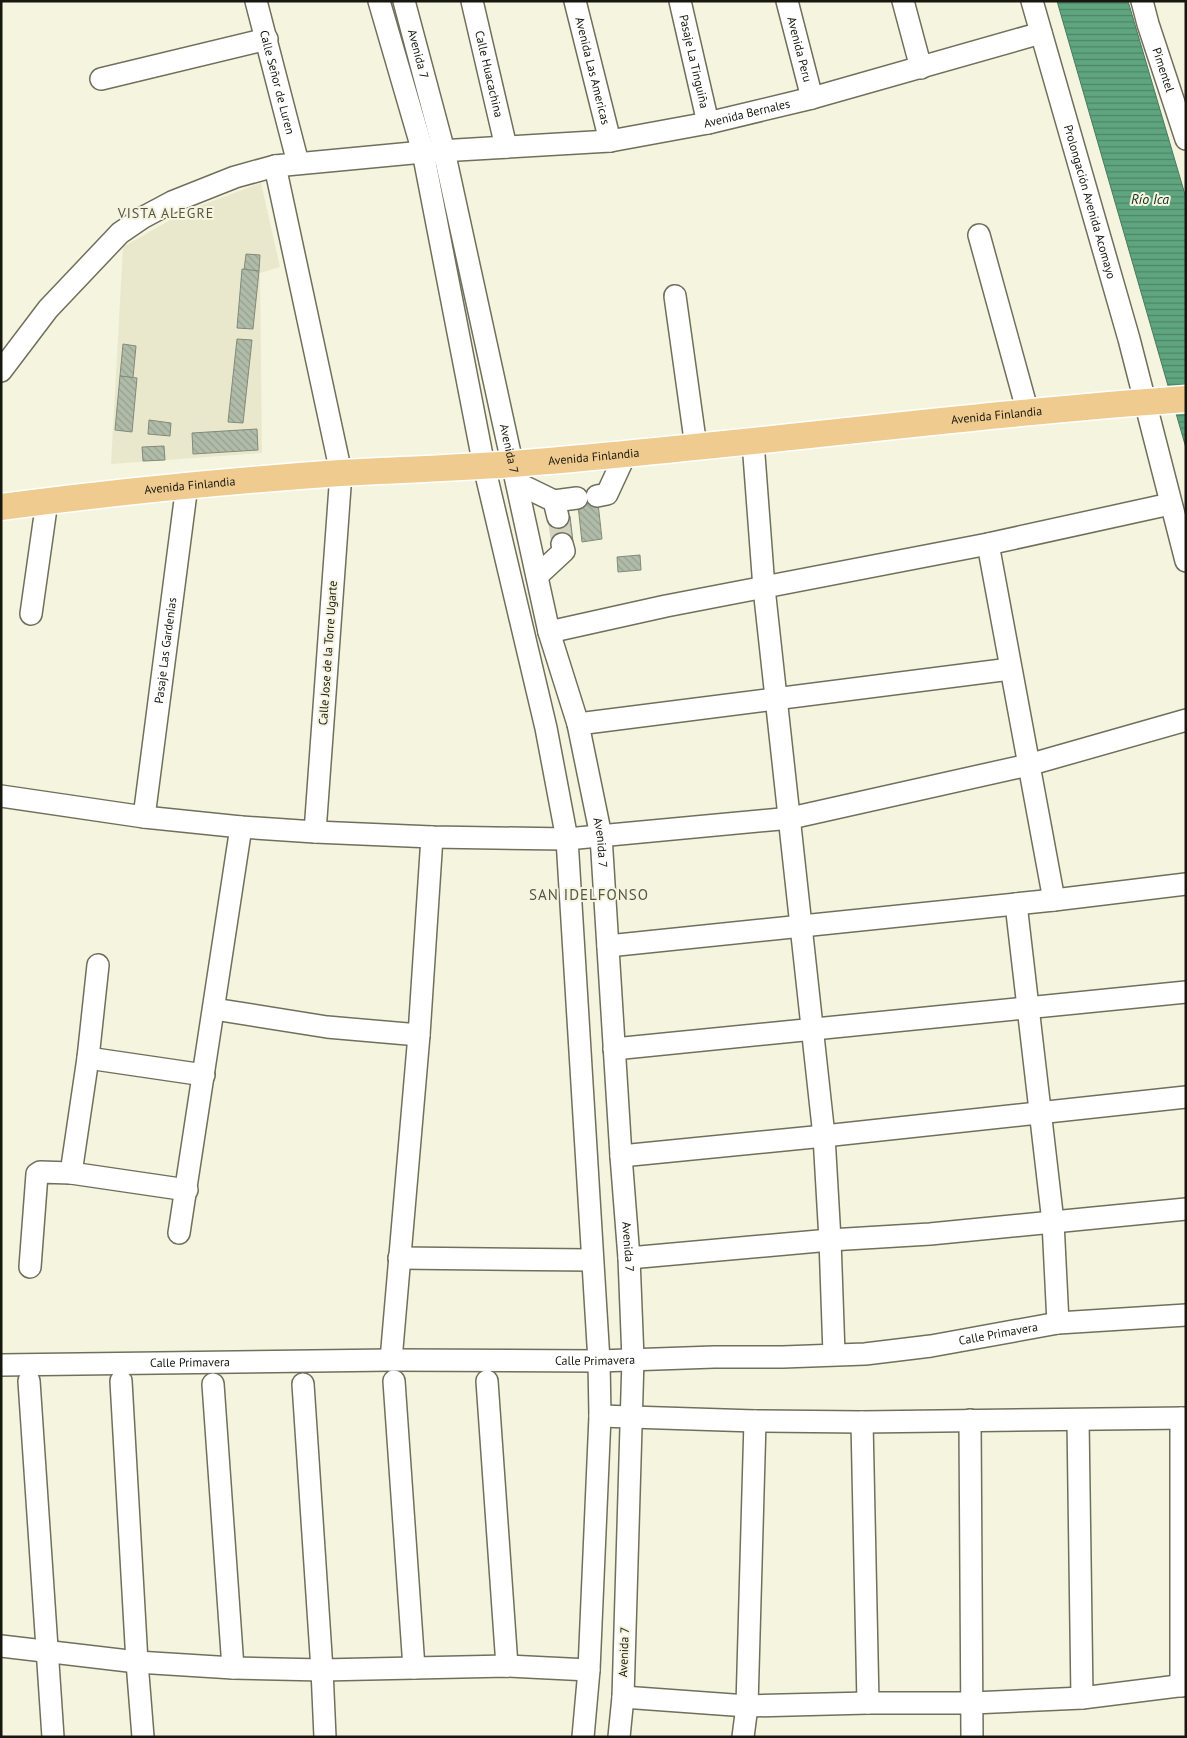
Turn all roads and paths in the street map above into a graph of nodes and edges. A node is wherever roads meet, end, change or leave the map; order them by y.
1 (256, 1) edge
2 (379, 1) edge
3 (404, 1) edge
4 (472, 1) edge
5 (575, 1) edge
6 (680, 1) edge
7 (787, 1) edge
8 (903, 1) edge
9 (1032, 1) edge
10 (1142, 1) edge
11 (1041, 33) junction
12 (266, 39) junction
13 (921, 68) junction
14 (101, 79) dead end
15 (812, 98) junction
16 (708, 123) junction
17 (1186, 139) edge
18 (610, 141) junction
19 (506, 147) junction
20 (444, 151) junction
21 (423, 152) junction
22 (298, 163) junction
23 (275, 166) junction
24 (979, 235) dead end
25 (675, 296) dead end
26 (2, 367) edge
27 (1164, 400) edge
28 (1028, 413) junction
29 (753, 442) junction
30 (696, 447) junction
31 (626, 453) junction
32 (484, 466) junction
33 (341, 473) junction
34 (515, 473) junction
35 (187, 485) junction
36 (47, 501) junction
37 (1170, 504) junction
38 (1, 507) edge
39 (562, 544) tunnel mouth
40 (988, 544) junction
41 (1186, 561) edge
42 (537, 576) junction
43 (764, 587) junction
44 (31, 614) dead end
45 (549, 632) junction
46 (1010, 669) junction
47 (777, 698) junction
48 (1186, 720) edge
49 (578, 724) junction
50 (1028, 766) junction
51 (1, 796) edge
52 (144, 817) junction
53 (791, 818) junction
54 (241, 827) junction
55 (314, 832) junction
56 (601, 836) junction
57 (432, 837) junction
58 (567, 839) junction
59 (1186, 884) edge
60 (1054, 900) junction
61 (1016, 904) junction
62 (802, 926) junction
63 (608, 946) junction
64 (98, 965) dead end
65 (1186, 992) edge
66 (1028, 1008) junction
67 (214, 1009) junction
68 (813, 1028) junction
69 (419, 1035) junction
70 (614, 1048) junction
71 (88, 1058) junction
72 (204, 1075) junction
73 (1186, 1096) edge
74 (1040, 1112) junction
75 (824, 1136) junction
76 (621, 1156) junction
77 (71, 1173) junction
78 (187, 1190) junction
79 (1186, 1209) edge
80 (1053, 1222) junction
81 (179, 1233) dead end
82 (830, 1240) junction
83 (399, 1258) junction
84 (629, 1258) junction
85 (592, 1260) junction
86 (30, 1267) dead end
87 (1186, 1315) edge
88 (1058, 1324) junction
89 (834, 1354) junction
90 (633, 1358) junction
91 (391, 1360) junction
92 (599, 1361) junction
93 (1, 1365) edge
94 (29, 1381) dead end
95 (121, 1381) dead end
96 (394, 1381) dead end
97 (487, 1381) dead end
98 (213, 1384) dead end
99 (303, 1384) dead end
100 (600, 1416) junction
101 (632, 1418) junction
102 (1184, 1418) edge
103 (970, 1420) junction
104 (1078, 1420) junction
105 (755, 1421) junction
106 (862, 1422) junction
107 (1, 1646) edge
108 (47, 1651) junction
109 (137, 1662) junction
110 (507, 1666) junction
111 (234, 1668) junction
112 (414, 1668) junction
113 (322, 1670) junction
114 (589, 1670) junction
115 (1183, 1685) edge
116 (623, 1698) junction
117 (1082, 1698) junction
118 (868, 1703) junction
119 (972, 1703) junction
120 (747, 1706) junction
121 (53, 1737) edge
122 (143, 1737) edge
123 (325, 1737) edge
124 (583, 1737) edge
125 (619, 1737) edge
126 (743, 1737) edge
127 (972, 1737) edge

1 - 12 street, Calle Señor de Luren
2 - 21 street, Avenida 7
3 - 20 street, Avenida 7
4 - 19 street, Calle Huacachina
5 - 18 street, Avenida Las Americas
6 - 16 street, Pasaje La Tinguiña
7 - 15 street, Avenida Peru
8 - 13 street
9 - 11 street, Prolongación Avenida Acomayo
10 - 17 street, Pimentel
11 - 13 street, Avenida Bernales
11 - 27 street, Prolongación Avenida Acomayo
12 - 14 street
12 - 22 street, Calle Señor de Luren
13 - 15 street, Avenida Bernales
15 - 16 street, Avenida Bernales
16 - 18 street, Avenida Bernales
18 - 19 street, Avenida Bernales
19 - 20 street, Avenida Bernales
20 - 21 street, Avenida Bernales
20 - 34 street, Avenida 7
21 - 22 street, Avenida Bernales
21 - 32 street, Avenida 7
22 - 23 street, Avenida Bernales
23 - 26 street, Avenida Bernales
23 - 33 street, Calle Jose de la Torre Ugarte
24 - 28 street
25 - 30 street
27 - 28 main road, Avenida Finlandia
27 - 37 street, Prolongación Avenida Acomayo
28 - 29 main road, Avenida Finlandia
29 - 30 main road, Avenida Finlandia
29 - 43 street
30 - 31 main road, Avenida Finlandia
31 - 34 main road, Avenida Finlandia
31 - 34 street
32 - 33 main road, Avenida Finlandia
32 - 34 main road, Avenida Finlandia
32 - 58 street, Avenida 7
33 - 35 main road, Avenida Finlandia
33 - 55 street, Calle Jose de la Torre Ugarte
34 - 42 street, Avenida 7
35 - 36 main road, Avenida Finlandia
35 - 52 street, Pasaje Las Gardenias
36 - 38 main road, Avenida Finlandia
36 - 44 street
37 - 40 street
37 - 41 street, Prolongación Avenida Acomayo
39 - 42 street
40 - 43 street
40 - 46 street
42 - 45 street, Avenida 7
43 - 45 street
43 - 47 street
45 - 49 street, Avenida 7
46 - 47 street
46 - 50 street
47 - 49 street
47 - 53 street
48 - 50 street
49 - 56 street, Avenida 7
50 - 53 street
50 - 60 street
51 - 52 street
52 - 54 street
53 - 56 street
53 - 62 street
54 - 55 street
54 - 67 street
55 - 57 street
56 - 58 street
56 - 63 street, Avenida 7
57 - 58 street
57 - 69 street
58 - 85 street, Avenida 7
59 - 60 street
60 - 61 street
61 - 62 street
61 - 66 street
62 - 63 street
62 - 68 street
63 - 70 street, Avenida 7
64 - 71 street
65 - 66 street
66 - 68 street
66 - 74 street
67 - 69 street
67 - 72 street
68 - 70 street
68 - 75 street
69 - 83 street
70 - 76 street, Avenida 7
71 - 72 street
71 - 77 street
72 - 78 street
73 - 74 street
74 - 75 street
74 - 80 street
75 - 76 street
75 - 82 street
76 - 84 street, Avenida 7
77 - 78 street
77 - 86 street
78 - 81 street
79 - 80 street
80 - 82 street
80 - 88 street
82 - 84 street
82 - 89 street
83 - 85 street
83 - 91 street
84 - 90 street, Avenida 7
85 - 92 street, Avenida 7
87 - 88 street, Calle Primavera
88 - 89 street, Calle Primavera
89 - 90 street, Calle Primavera
90 - 92 street, Calle Primavera
90 - 101 street, Avenida 7
91 - 92 street, Calle Primavera
91 - 93 street, Calle Primavera
92 - 100 street, Avenida 7
94 - 108 street
95 - 109 street
96 - 112 street
97 - 110 street
98 - 111 street
99 - 113 street
100 - 101 street
100 - 114 street, Avenida 7
101 - 105 street
101 - 116 street, Avenida 7
102 - 104 street
102 - 115 street
103 - 104 street
103 - 106 street
103 - 119 street
104 - 117 street
105 - 106 street
105 - 120 street
106 - 118 street
107 - 108 street
108 - 109 street
108 - 121 street
109 - 111 street
109 - 122 street
110 - 112 street
110 - 114 street
111 - 113 street
112 - 113 street
113 - 123 street
114 - 124 street, Avenida 7
115 - 117 street
116 - 120 street
116 - 125 street, Avenida 7
117 - 119 street
118 - 119 street
118 - 120 street
119 - 127 street
120 - 126 street

